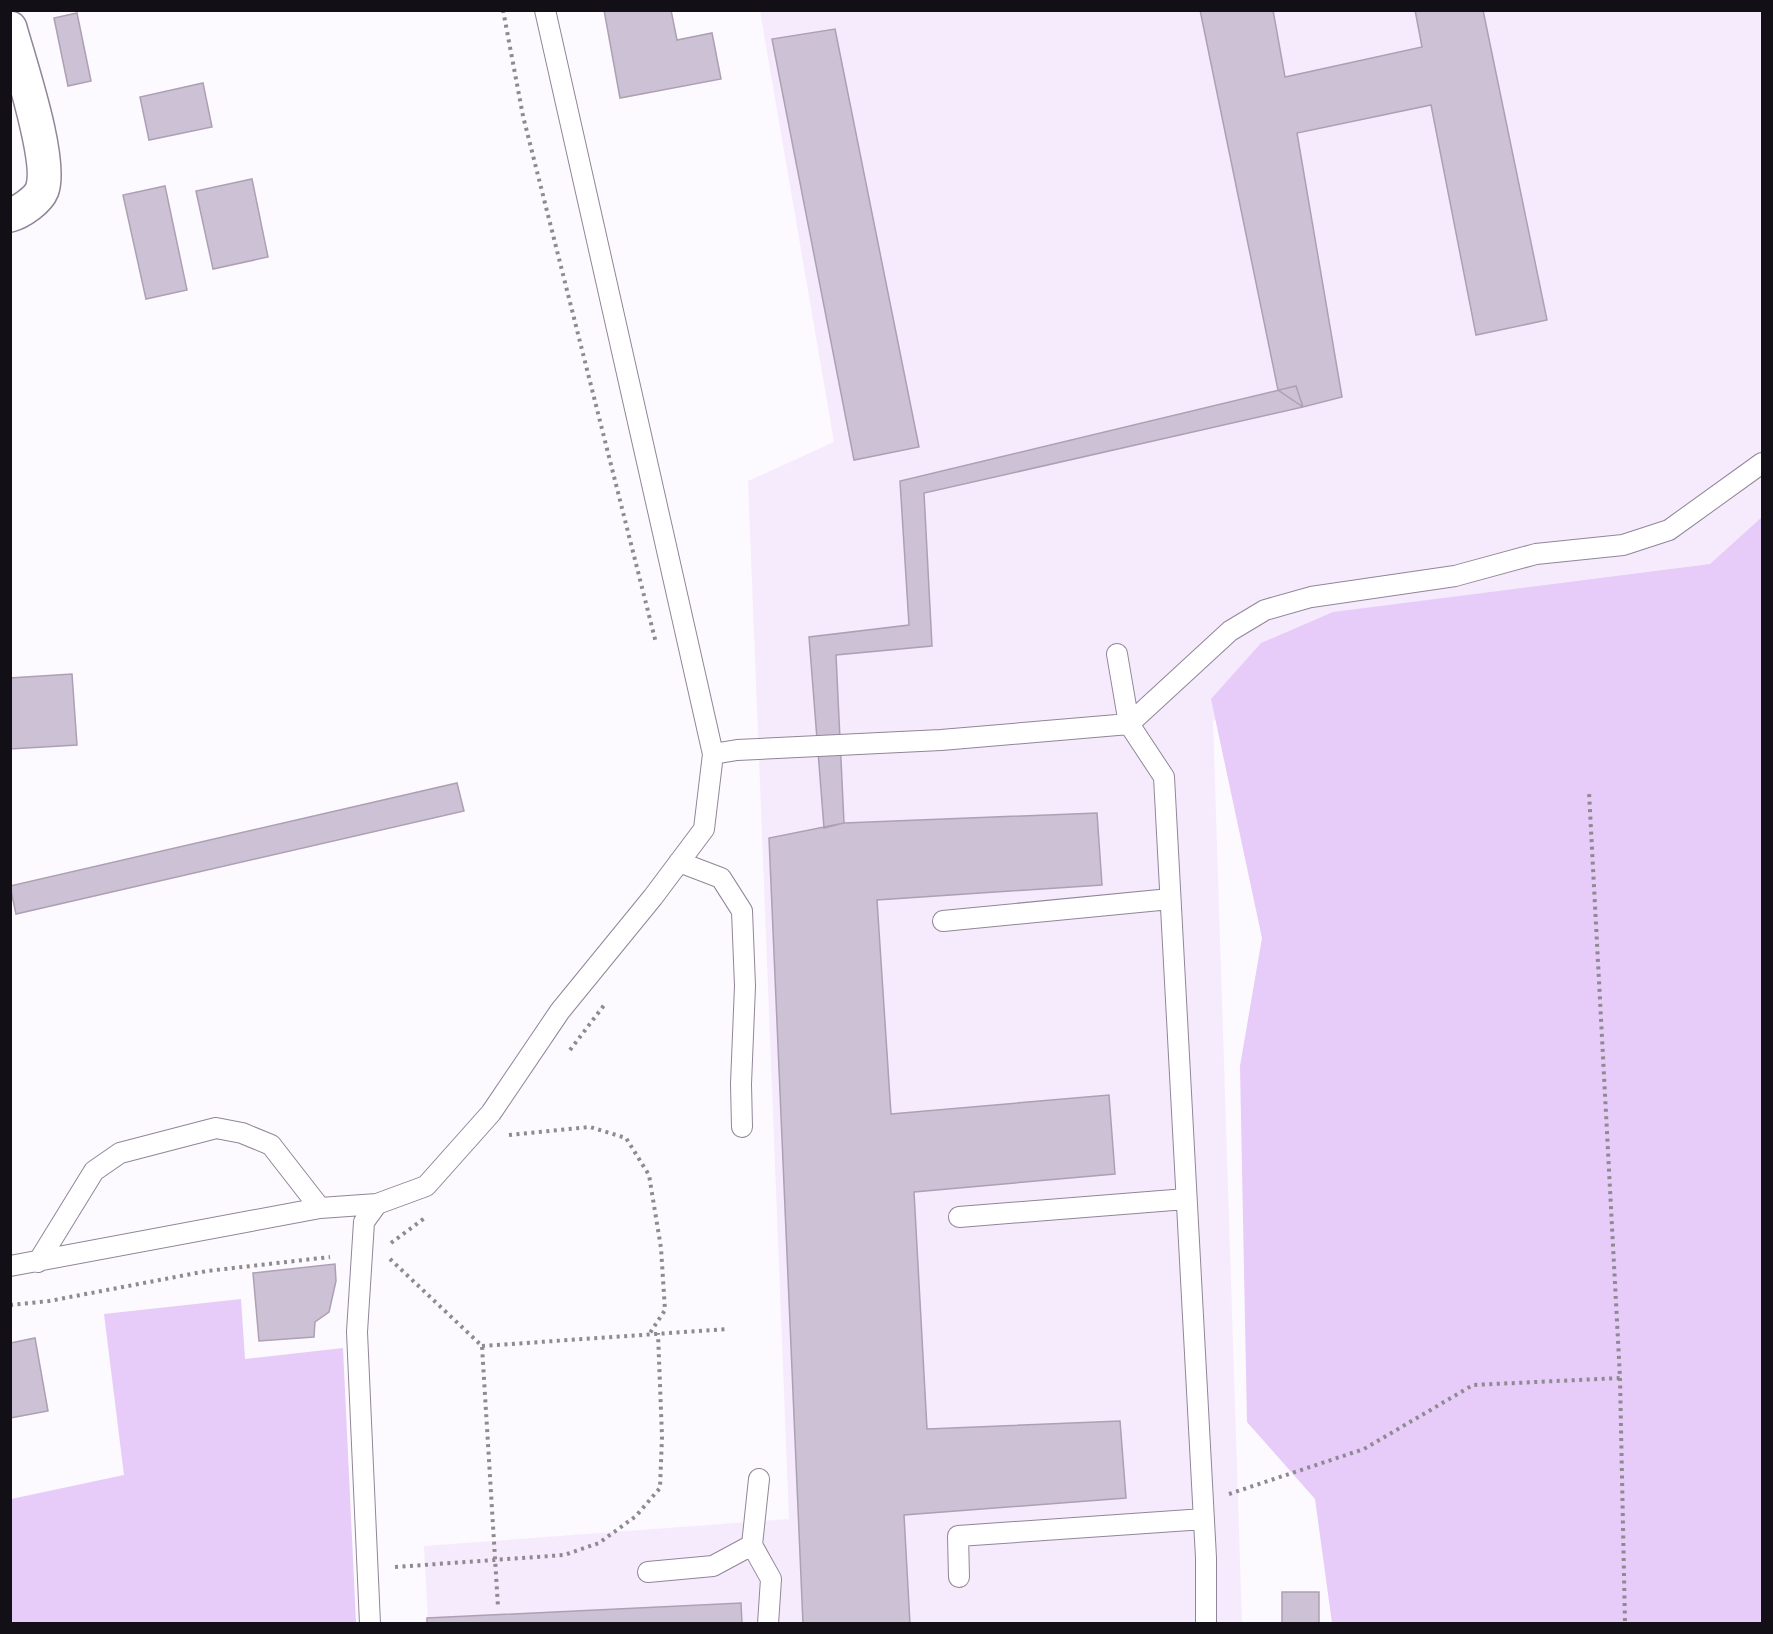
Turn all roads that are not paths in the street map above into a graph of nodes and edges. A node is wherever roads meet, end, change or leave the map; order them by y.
1 (545, 10) edge
2 (10, 28) edge
3 (10, 215) edge
4 (1762, 463) edge
5 (1117, 654) dead end
6 (1129, 724) junction
7 (713, 754) junction
8 (679, 862) junction
9 (1170, 899) junction
10 (943, 921) dead end
11 (742, 1127) dead end
12 (1186, 1199) junction
13 (377, 1204) junction
14 (320, 1208) junction
15 (959, 1217) dead end
16 (38, 1262) junction
17 (10, 1266) edge
18 (759, 1479) dead end
19 (1203, 1511) junction
20 (752, 1545) junction
21 (648, 1572) dead end
22 (959, 1576) dead end
23 (370, 1623) edge
24 (768, 1623) edge
25 (1206, 1623) edge

1 - 7 lane
2 - 3 street
4 - 6 lane
5 - 6 lane
6 - 7 lane
6 - 9 lane
7 - 8 lane
8 - 11 lane
8 - 13 lane
9 - 10 lane
9 - 12 lane
12 - 15 lane
12 - 19 lane
13 - 14 lane
13 - 23 lane
14 - 16 lane
14 - 16 lane
16 - 17 lane
18 - 20 lane
19 - 22 lane
19 - 25 lane
20 - 21 lane
20 - 24 lane

